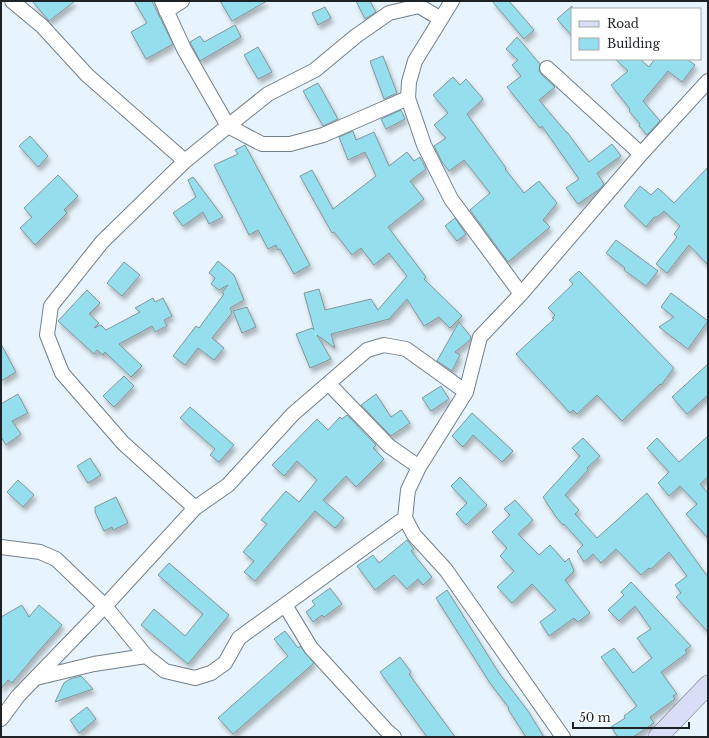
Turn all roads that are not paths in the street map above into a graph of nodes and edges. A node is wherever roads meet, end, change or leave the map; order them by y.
1 (12, 1) edge
2 (182, 1) edge
3 (452, 1) edge
4 (416, 4) edge
5 (164, 6) edge
6 (441, 19) junction
7 (547, 68) dead end
8 (708, 81) edge
9 (408, 98) junction
10 (228, 126) junction
11 (641, 154) junction
12 (185, 161) junction
13 (522, 294) junction
14 (329, 384) junction
15 (466, 392) junction
16 (419, 467) junction
17 (196, 508) junction
18 (405, 518) junction
19 (1, 547) edge
20 (285, 605) junction
21 (104, 606) junction
22 (146, 656) junction
23 (36, 678) junction
24 (708, 685) edge
25 (1, 719) edge
26 (394, 737) edge
27 (563, 737) edge
28 (658, 737) edge

1 - 12 street
2 - 5 street
3 - 6 street
4 - 6 street
4 - 10 street
5 - 10 street
6 - 9 street
7 - 11 street
8 - 11 street
9 - 10 street
9 - 13 street
10 - 12 street
11 - 13 street
12 - 17 street
13 - 15 street
14 - 15 street
14 - 16 street
14 - 17 street
15 - 16 street
16 - 18 street
17 - 21 street
18 - 20 street
18 - 27 street
19 - 21 street
20 - 22 street
20 - 26 street
21 - 22 street
21 - 23 street
22 - 23 street
23 - 25 street
24 - 28 main road

